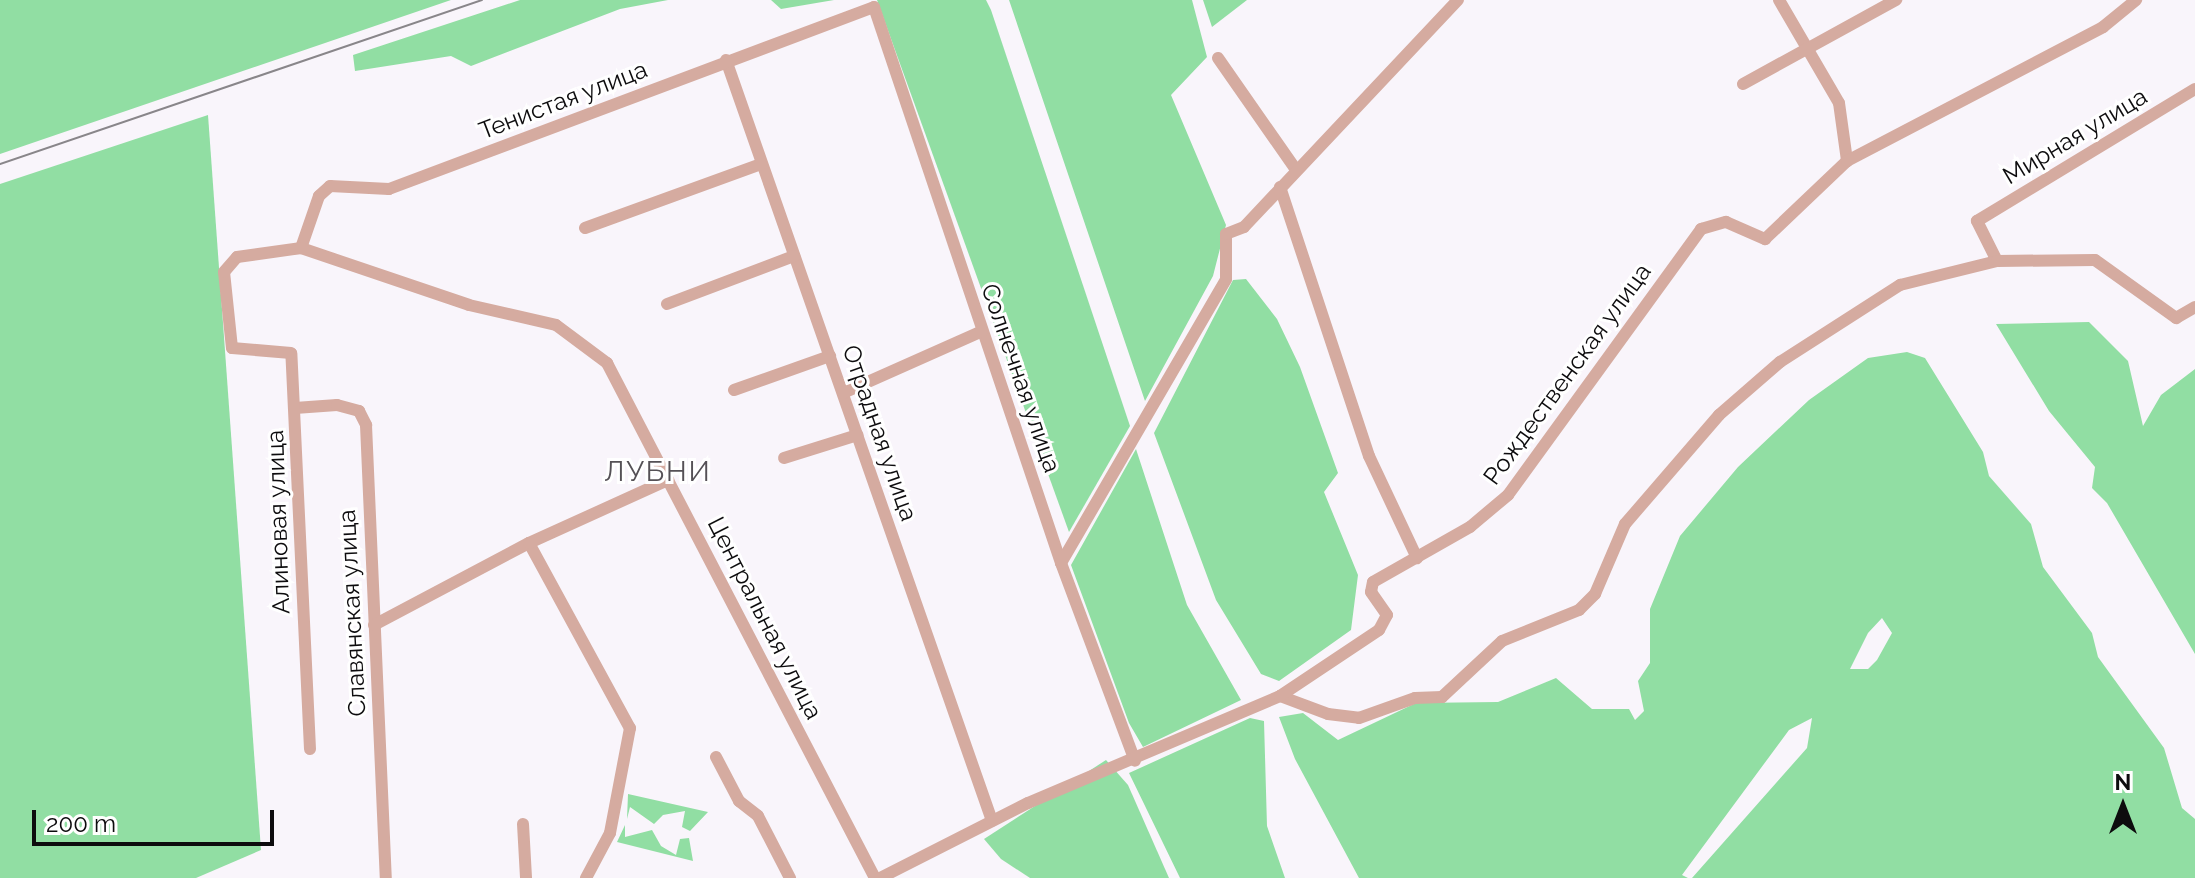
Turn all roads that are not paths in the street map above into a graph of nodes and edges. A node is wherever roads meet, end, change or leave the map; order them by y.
1 (1458, 0) edge
2 (1779, 0) edge
3 (1896, 0) edge
4 (2136, 0) edge
5 (874, 7) joint
6 (1810, 50) junction
7 (1218, 58) dead end
8 (726, 60) junction
9 (1743, 84) dead end
10 (2195, 89) edge
11 (1847, 161) junction
12 (761, 164) junction
13 (1296, 170) junction
14 (1280, 187) junction
15 (585, 228) dead end
16 (301, 248) junction
17 (794, 256) junction
18 (1997, 261) junction
19 (667, 304) dead end
20 (2195, 307) edge
21 (982, 331) junction
22 (232, 348) joint
23 (830, 356) junction
24 (734, 390) dead end
25 (843, 393) junction
26 (295, 408) junction
27 (858, 435) junction
28 (784, 458) dead end
29 (668, 480) junction
30 (529, 543) junction
31 (1417, 558) junction
32 (1061, 563) junction
33 (374, 625) junction
34 (1280, 696) junction
35 (310, 749) dead end
36 (716, 757) dead end
37 (1135, 761) junction
38 (992, 821) junction
39 (523, 824) dead end
40 (386, 878) edge
41 (526, 878) edge
42 (586, 878) edge
43 (790, 878) edge
44 (878, 878) edge

1 - 13 street
2 - 6 street
3 - 6 street
4 - 11 street
5 - 8 street, Тенистая улица
5 - 21 street, Солнечная улица
6 - 9 street
6 - 11 street
7 - 13 street
8 - 12 street, Отрадная улица
8 - 16 street, Тенистая улица
10 - 18 street, Мирная улица
11 - 31 street, Рождественская улица
12 - 15 street
12 - 17 street, Отрадная улица
13 - 14 street
14 - 31 street
14 - 32 street
16 - 22 street, Центральная улица
16 - 29 street, Центральная улица
17 - 19 street
17 - 23 street, Отрадная улица
18 - 20 street
18 - 34 street
21 - 25 street
21 - 32 street, Солнечная улица
22 - 26 street, Алиновая улица
23 - 24 street
23 - 25 street, Отрадная улица
25 - 27 street, Отрадная улица
26 - 33 street, Славянская улица
26 - 35 street, Алиновая улица
27 - 28 street
27 - 38 street, Отрадная улица
29 - 30 street
29 - 44 street, Центральная улица
30 - 33 street
30 - 42 street
31 - 34 street, Рождественская улица
32 - 37 street, Солнечная улица
33 - 40 street, Славянская улица
34 - 37 street
36 - 43 street
37 - 38 street
38 - 44 street
39 - 41 street

